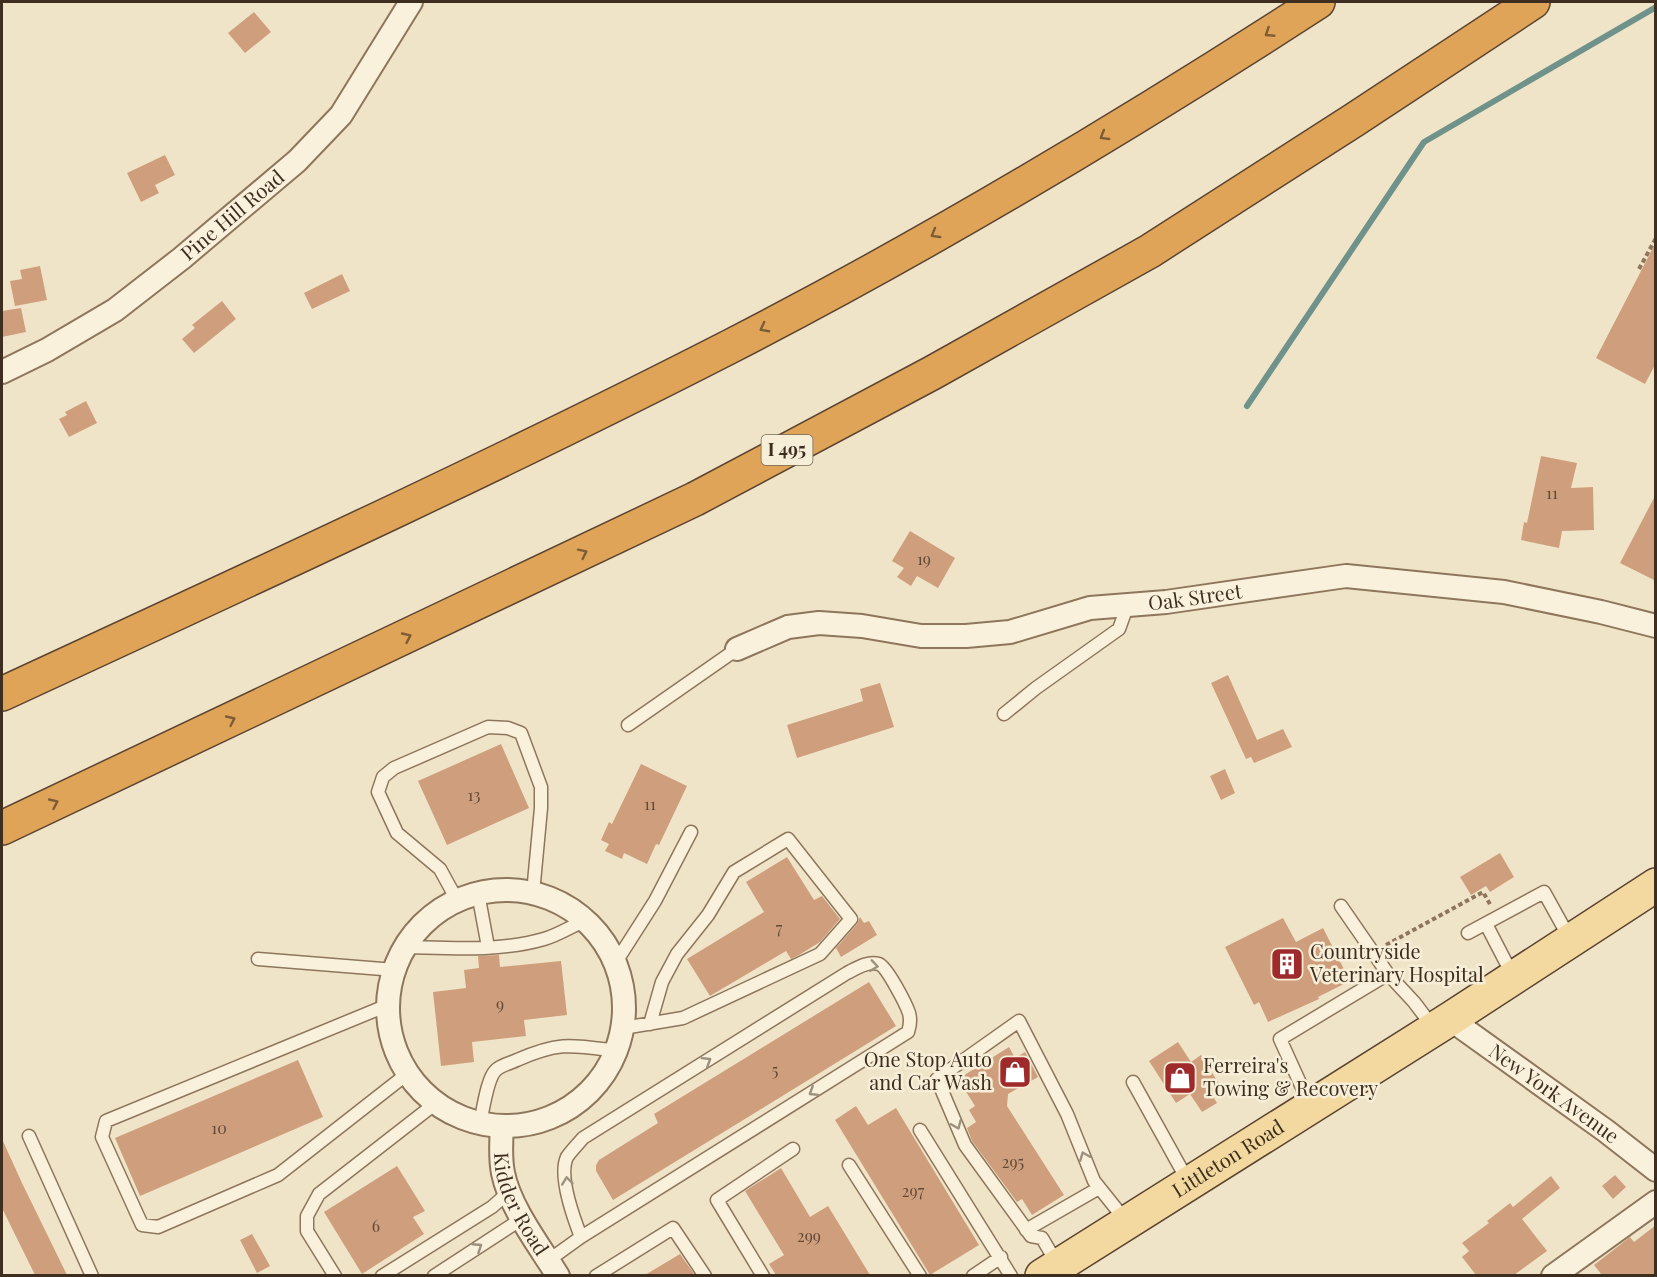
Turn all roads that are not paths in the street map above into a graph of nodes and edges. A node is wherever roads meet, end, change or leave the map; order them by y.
1 (411, 2) edge
2 (1318, 2) edge
3 (1533, 2) edge
4 (2, 372) edge
5 (1128, 604) junction
6 (1656, 626) edge
7 (737, 649) joint
8 (2, 694) edge
9 (1004, 714) dead end
10 (628, 725) dead end
11 (2, 828) edge
12 (690, 832) dead end
13 (1656, 885) edge
14 (533, 893) junction
15 (468, 896) junction
16 (1341, 906) dead end
17 (586, 920) junction
18 (1486, 924) junction
19 (1468, 933) dead end
20 (1571, 940) junction
21 (405, 948) junction
22 (488, 948) junction
23 (258, 959) dead end
24 (616, 962) junction
25 (394, 970) junction
26 (1388, 974) junction
27 (1514, 977) junction
28 (388, 1005) junction
29 (650, 1024) junction
30 (1442, 1024) junction
31 (623, 1028) junction
32 (617, 1051) junction
33 (407, 1074) junction
34 (1133, 1082) dead end
35 (436, 1103) junction
36 (1310, 1106) junction
37 (491, 1124) junction
38 (920, 1130) dead end
39 (29, 1136) dead end
40 (793, 1149) dead end
41 (849, 1165) dead end
42 (1656, 1170) edge
43 (1189, 1183) junction
44 (1099, 1188) junction
45 (509, 1192) junction
46 (1656, 1202) edge
47 (523, 1218) junction
48 (1126, 1222) junction
49 (1026, 1230) junction
50 (581, 1237) junction
51 (1001, 1257) junction
52 (553, 1268) edge
53 (1050, 1270) edge
54 (92, 1275) edge
55 (336, 1275) edge
56 (382, 1275) edge
57 (434, 1275) edge
58 (596, 1275) edge
59 (705, 1275) edge
60 (763, 1275) edge
61 (920, 1275) edge
62 (973, 1275) edge
63 (1011, 1275) edge
64 (1553, 1275) edge

1 - 4 street, Pine Hill Road
2 -> 8 highway
11 -> 3 highway, I 495
5 - 6 street, Oak Street
5 - 7 street, Oak Street
5 - 9 lane
7 - 10 lane
12 - 24 lane
13 - 20 main road, Littleton Road
14 - 15 street, Kidder Road
14 - 15 lane
14 - 17 street, Kidder Road
15 - 21 street, Kidder Road
15 - 22 lane
16 - 26 lane
17 - 22 lane
17 - 24 street, Kidder Road
18 - 19 lane
18 - 20 lane
18 - 27 lane
20 - 27 main road, Littleton Road
21 - 22 lane
21 - 25 street, Kidder Road
23 - 25 lane
24 - 31 street, Kidder Road
25 - 28 street, Kidder Road
26 - 30 lane
26 - 36 lane
27 - 30 main road, Littleton Road
28 - 33 street, Kidder Road
28 - 33 lane
29 - 29 lane
29 - 31 lane
30 - 36 main road, Littleton Road
30 - 42 street, New York Avenue
31 - 32 street, Kidder Road
32 - 37 street, Kidder Road
32 - 37 lane
33 - 35 street, Kidder Road
34 - 43 lane
35 - 37 street, Kidder Road
35 - 55 lane
36 - 43 main road, Littleton Road
37 - 45 street, Kidder Road
38 - 51 lane
39 - 54 lane
40 - 60 lane
41 - 61 lane
43 - 48 main road, Littleton Road
44 - 48 lane
44 - 49 lane
44 -> 49 lane
45 - 47 street, Kidder Road
45 - 56 lane
46 - 64 street
47 - 52 street, Kidder Road
57 -> 47 lane
48 - 53 main road, Littleton Road
49 - 53 lane
50 -> 50 lane
50 - 52 lane
51 - 62 lane
51 - 63 lane
58 - 59 lane

